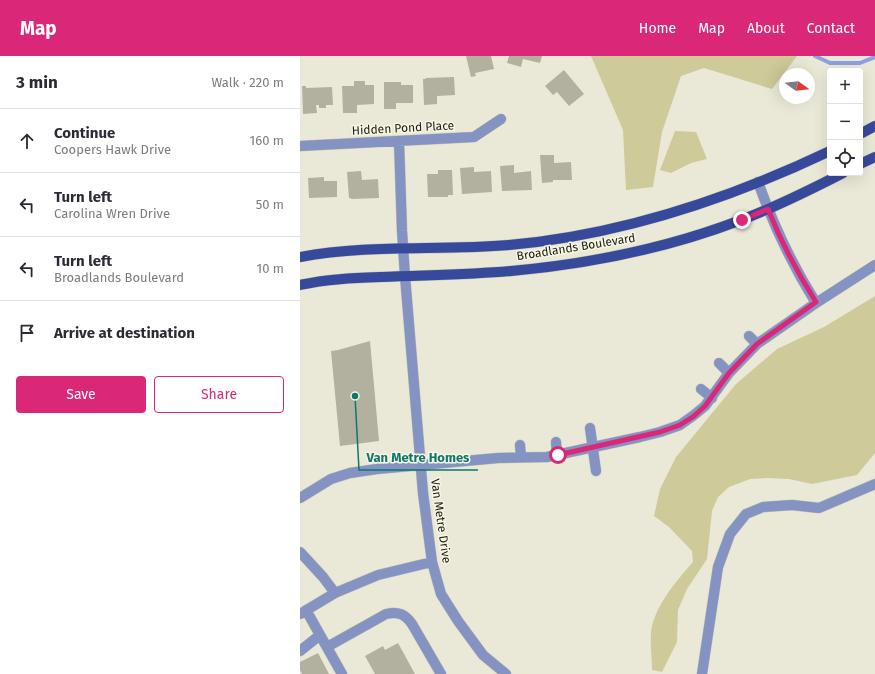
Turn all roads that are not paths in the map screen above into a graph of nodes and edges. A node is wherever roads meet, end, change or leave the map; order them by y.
1 (501, 119) dead end
2 (875, 126) edge
3 (863, 132) edge
4 (399, 141) junction
5 (300, 146) edge
6 (827, 152) edge
7 (875, 157) edge
8 (863, 163) edge
9 (837, 176) edge
10 (758, 182) junction
11 (768, 209) junction
12 (404, 248) junction
13 (300, 257) edge
14 (875, 265) edge
15 (405, 276) junction
16 (300, 285) edge
17 (816, 302) junction
18 (749, 336) dead end
19 (757, 344) junction
20 (719, 363) dead end
21 (729, 373) junction
22 (701, 389) dead end
23 (712, 398) junction
24 (590, 428) dead end
25 (556, 442) dead end
26 (520, 444) dead end
27 (593, 448) junction
28 (558, 455) junction
29 (521, 457) junction
30 (421, 465) junction
31 (596, 471) dead end
32 (875, 484) edge
33 (300, 498) edge
34 (300, 552) edge
35 (432, 562) junction
36 (335, 593) junction
37 (303, 612) edge
38 (320, 635) junction
39 (327, 647) junction
40 (300, 651) edge
41 (342, 674) edge
42 (441, 674) edge
43 (505, 674) edge
44 (702, 674) edge

1 - 4 street, Hidden Pond Place
2 - 3 main road
4 - 5 street, Hidden Pond Place
4 - 12 street, Van Metre Drive
6 - 10 main road, Broadlands Boulevard
7 - 8 main road
9 - 11 main road, Broadlands Boulevard
10 - 11 street
10 - 12 main road, Broadlands Boulevard
11 - 15 main road, Broadlands Boulevard
11 - 17 street
12 - 13 main road, Broadlands Boulevard
12 - 15 street, Van Metre Drive
14 - 17 street
15 - 16 main road, Broadlands Boulevard
15 - 30 street, Van Metre Drive
17 - 19 street
18 - 19 street
19 - 21 street
20 - 21 street
21 - 23 street
22 - 23 street
23 - 27 street
24 - 27 street
25 - 28 street
26 - 29 street
27 - 28 street
27 - 31 street
28 - 29 street
29 - 30 street
30 - 33 street
30 - 35 street, Van Metre Drive
32 - 44 street
34 - 36 street
35 - 36 street
35 - 43 street, Van Metre Drive
36 - 37 street
37 - 38 street
38 - 39 street
38 - 40 street
39 - 41 street
39 - 42 street

